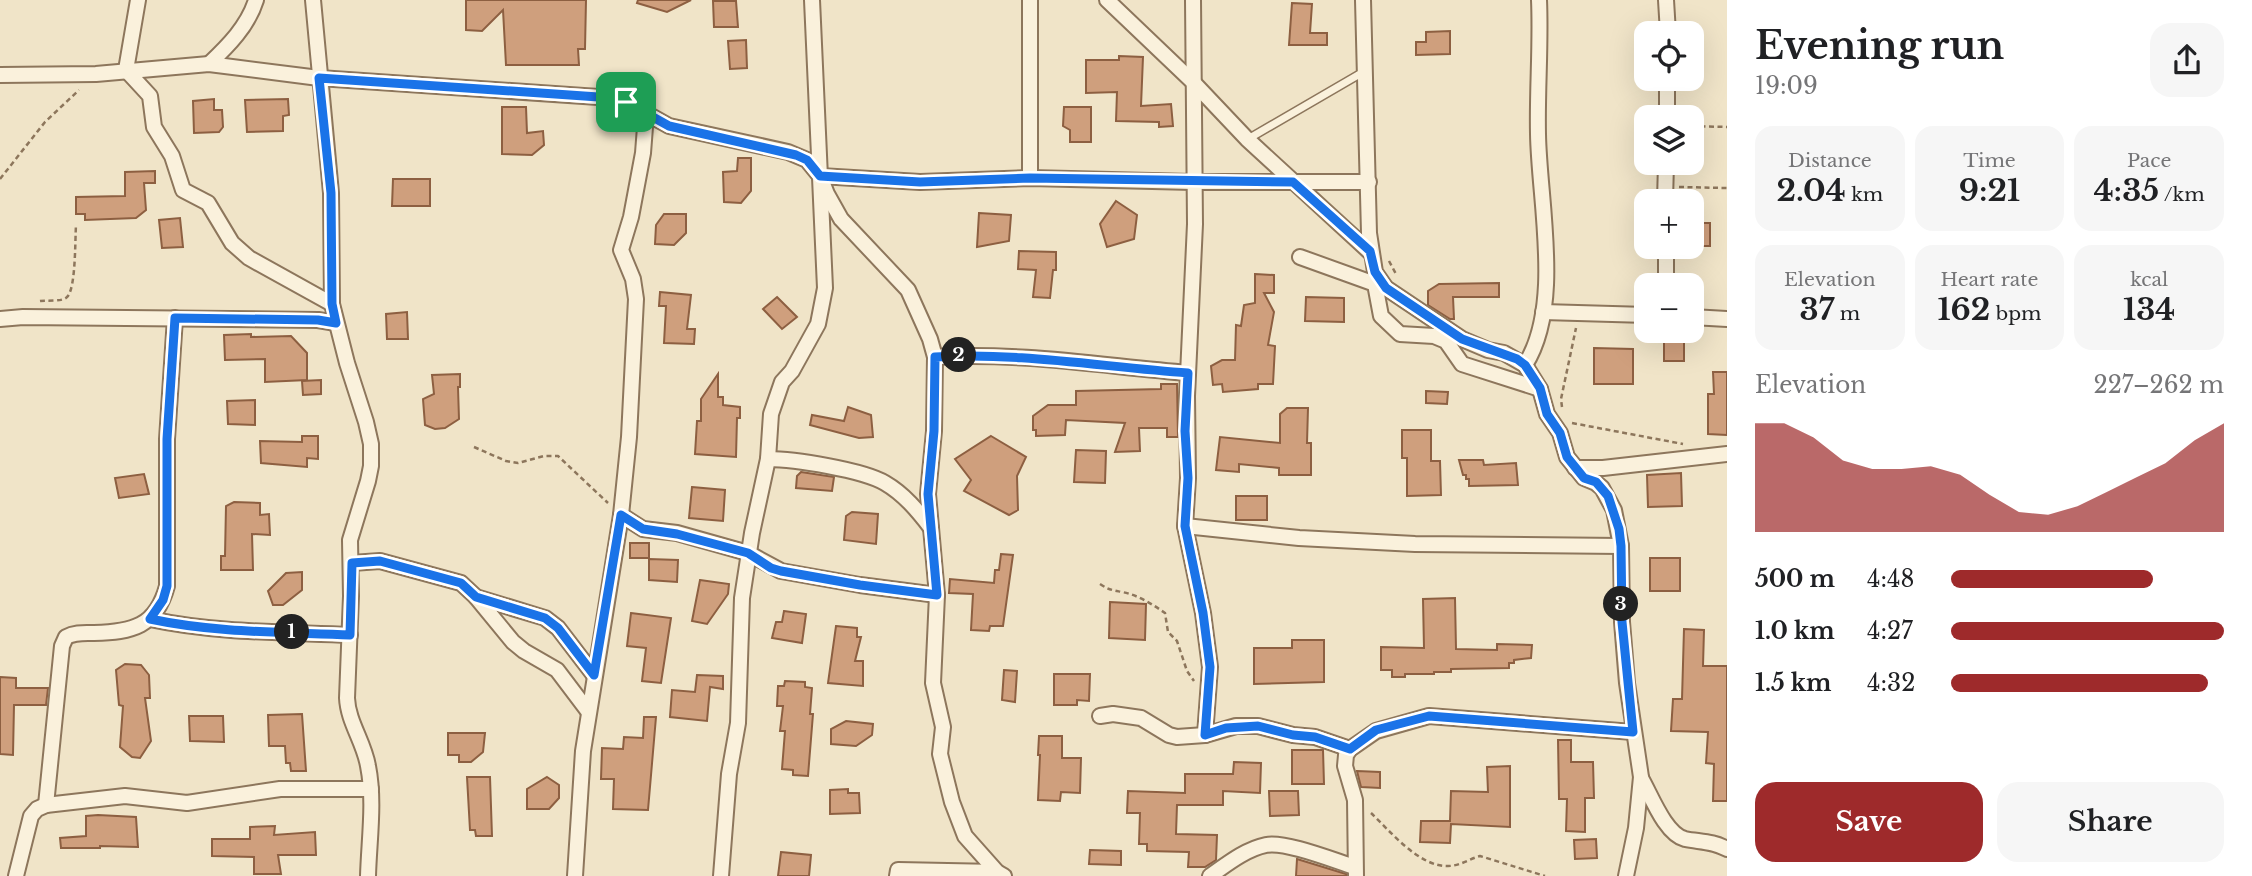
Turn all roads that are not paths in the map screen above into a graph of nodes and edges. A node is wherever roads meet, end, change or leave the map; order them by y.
1 (138, 0) edge
2 (256, 0) edge
3 (313, 0) edge
4 (812, 0) edge
5 (1030, 0) edge
6 (1107, 0) edge
7 (1193, 0) edge
8 (1363, 0) edge
9 (1539, 0) edge
10 (1666, 0) edge
11 (1667, 21) edge
12 (209, 64) junction
13 (126, 70) junction
14 (1366, 71) junction
15 (0, 75) edge
16 (319, 78) junction
17 (1193, 82) junction
18 (646, 114) junction
19 (1247, 139) junction
20 (820, 176) junction
21 (1030, 178) junction
22 (1193, 182) junction
23 (1293, 182) junction
24 (1369, 182) junction
25 (1370, 251) junction
26 (1300, 257) dead end
27 (332, 304) junction
28 (1543, 312) junction
29 (1634, 315) edge
30 (175, 318) junction
31 (1704, 318) edge
32 (0, 319) edge
33 (1727, 319) edge
34 (336, 323) junction
35 (935, 357) junction
36 (1525, 365) junction
37 (1188, 373) junction
38 (1540, 388) junction
39 (1727, 454) edge
40 (768, 458) junction
41 (1575, 468) junction
42 (621, 515) junction
43 (1185, 526) junction
44 (932, 529) junction
45 (1621, 546) junction
46 (748, 553) junction
47 (352, 563) junction
48 (937, 595) junction
49 (476, 597) junction
50 (150, 619) junction
51 (350, 635) junction
52 (594, 675) junction
53 (588, 711) junction
54 (1100, 716) dead end
55 (1633, 732) junction
56 (1205, 735) junction
57 (1350, 749) junction
58 (1641, 777) junction
59 (371, 789) junction
60 (46, 805) junction
61 (1727, 849) edge
62 (1355, 872) edge
63 (1001, 874) edge
64 (16, 876) edge
65 (368, 876) edge
66 (575, 876) edge
67 (721, 876) edge
68 (897, 876) edge
69 (1210, 876) edge
70 (1626, 876) edge

1 - 13 street
2 - 12 street
3 - 16 street
4 - 20 street
5 - 21 street
6 - 17 street
7 - 17 street
8 - 14 street
9 - 28 street
10 - 11 street
12 - 13 street
12 - 16 street
13 - 15 street
13 - 27 street
14 - 19 lane
14 - 24 street
16 - 18 street
16 - 27 street
17 - 19 street
17 - 22 street
18 - 20 street
18 - 42 street
19 - 23 street
20 - 21 street
20 - 35 street
20 - 40 street
21 - 22 street
22 - 23 street
22 - 37 street
23 - 24 street
23 - 25 street
24 - 25 street
25 - 36 street
26 - 38 street
27 - 34 street
28 - 29 street
28 - 36 street
30 - 32 street
30 - 34 street
30 - 50 street
31 - 33 street
34 - 47 street
35 - 37 street
35 - 44 street
36 - 38 street
37 - 43 street
38 - 41 street
39 - 41 street
40 - 44 street
40 - 46 street
41 - 45 street
42 - 46 street
42 - 52 street
43 - 45 street
43 - 56 street
44 - 48 street
45 - 55 street
46 - 48 street
46 - 67 street
47 - 49 street
47 - 51 street
48 - 63 street
49 - 52 street
49 - 53 street
50 - 51 street
50 - 60 street
51 - 59 street
52 - 53 street
53 - 66 street
54 - 56 street
55 - 57 street
55 - 58 street
56 - 57 street
57 - 62 street
58 - 61 street
58 - 70 street
59 - 60 street
59 - 65 street
60 - 64 street
62 - 69 street
63 - 68 street

